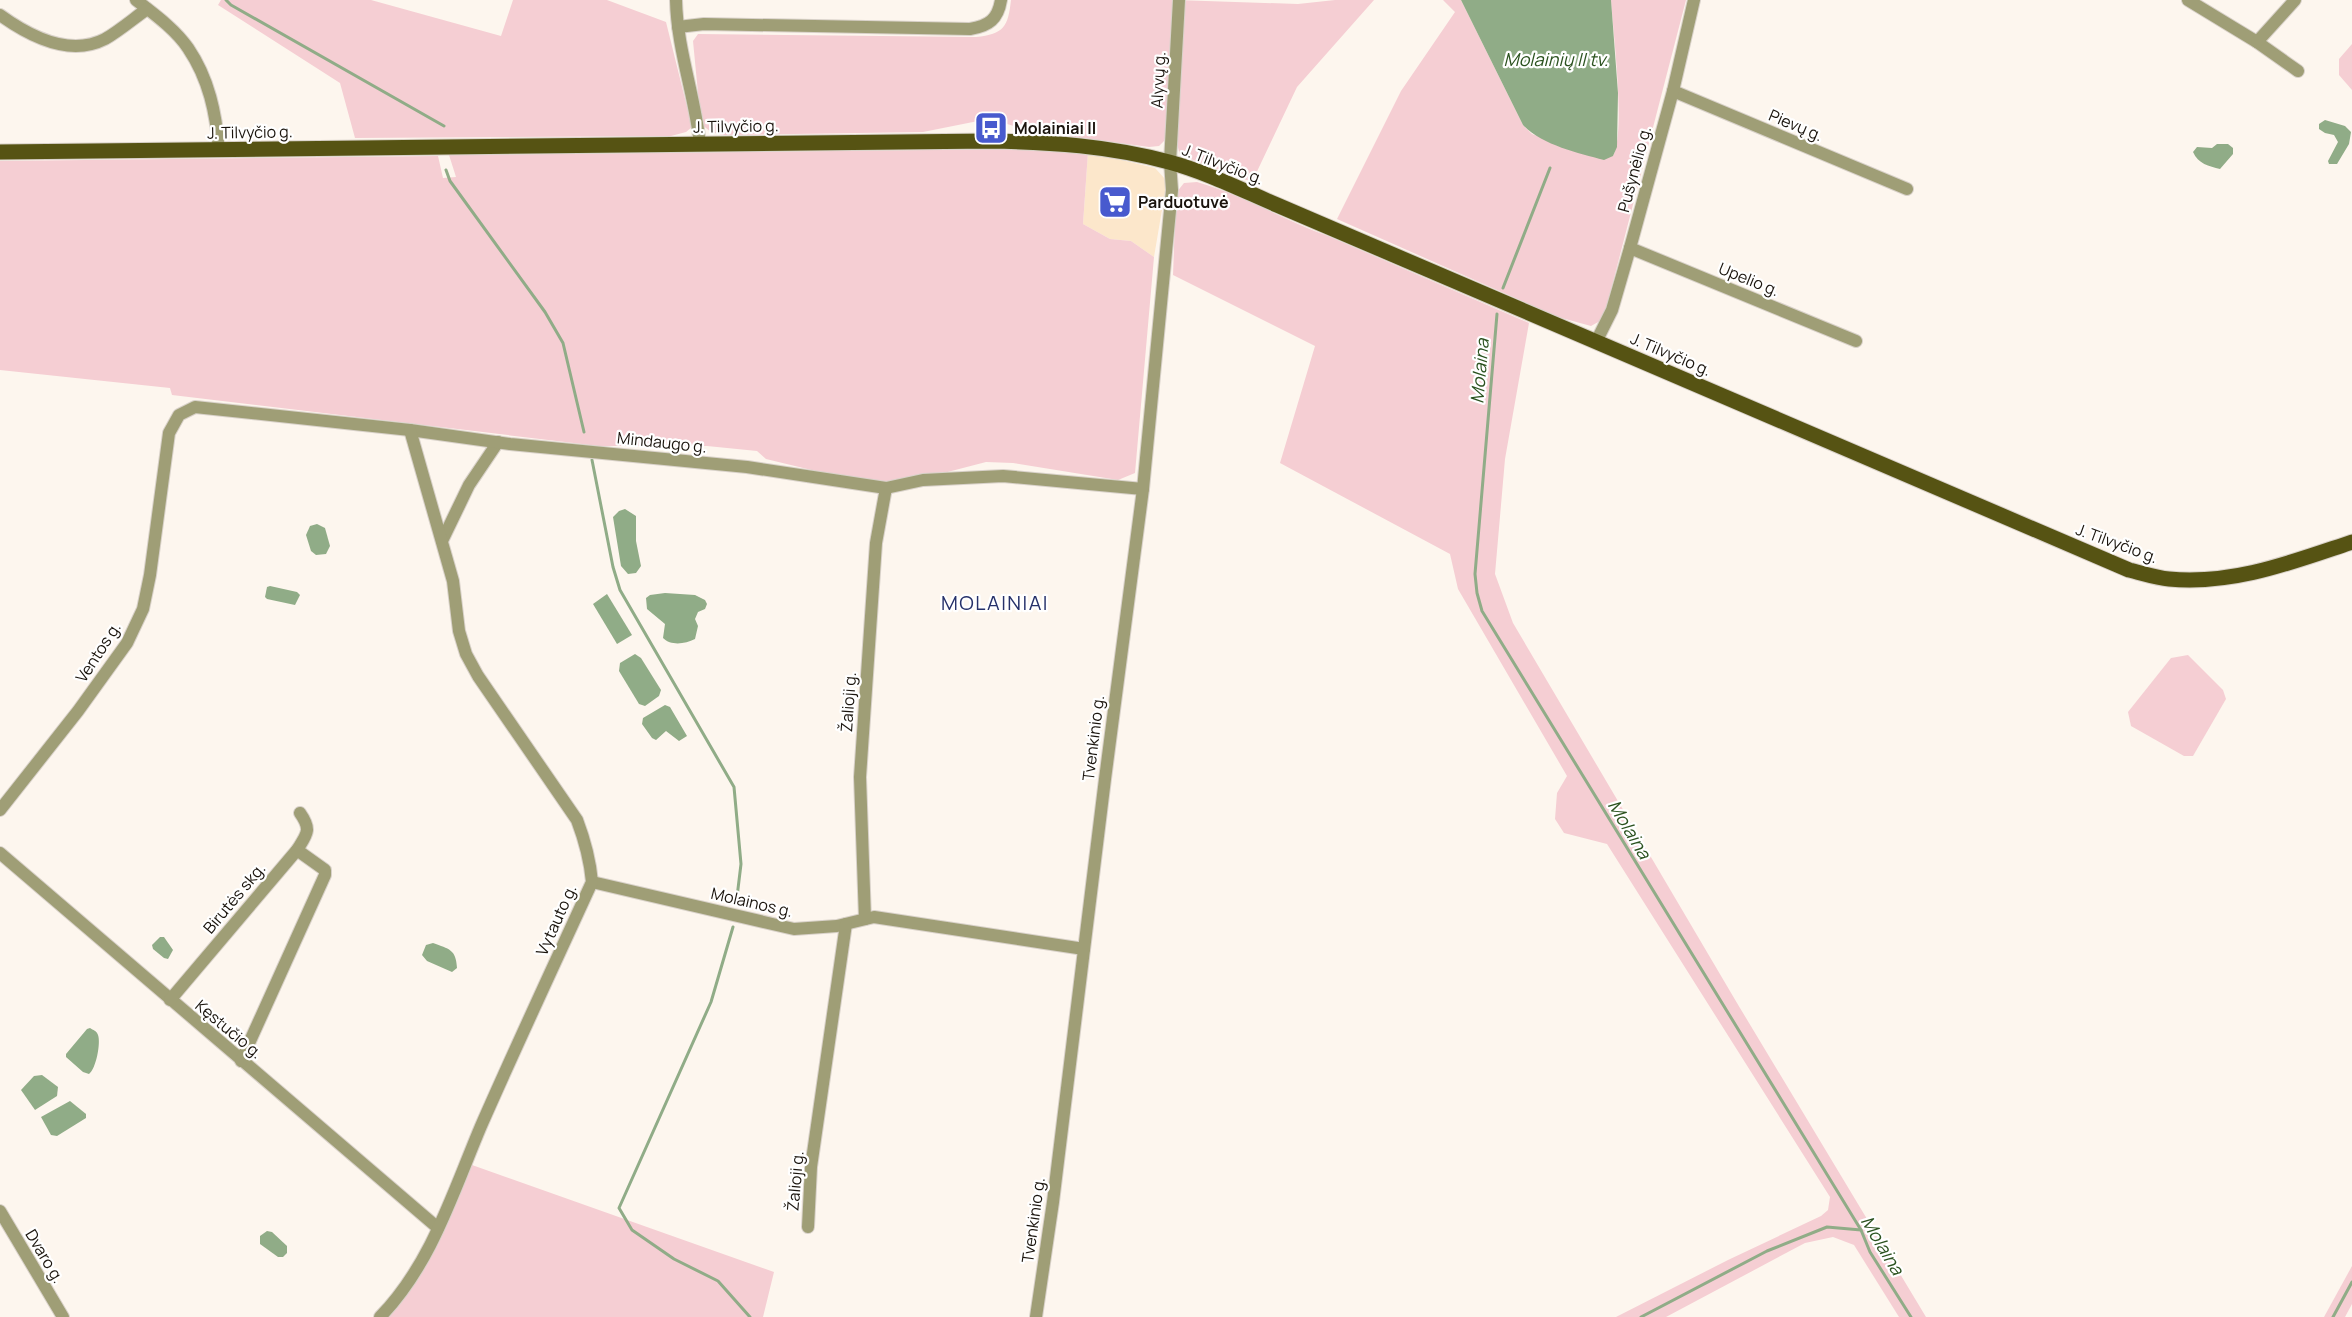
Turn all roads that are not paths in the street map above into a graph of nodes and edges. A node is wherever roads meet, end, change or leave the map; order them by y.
1 (136, 0) edge
2 (676, 0) edge
3 (1001, 0) edge
4 (1179, 0) edge
5 (1694, 0) edge
6 (2188, 0) edge
7 (2295, 0) edge
8 (147, 9) junction
9 (0, 15) edge
10 (678, 27) junction
11 (2257, 42) junction
12 (2298, 71) dead end
13 (1672, 91) junction
14 (700, 144) junction
15 (219, 150) junction
16 (0, 152) edge
17 (1170, 162) junction
18 (1907, 189) dead end
19 (1630, 248) junction
20 (1856, 341) dead end
21 (1596, 342) junction
22 (179, 415) joint
23 (410, 430) junction
24 (498, 442) junction
25 (886, 488) junction
26 (1143, 489) junction
27 (442, 541) junction
28 (2352, 542) edge
29 (0, 810) edge
30 (300, 813) dead end
31 (297, 850) junction
32 (0, 854) edge
33 (592, 882) junction
34 (865, 919) junction
35 (846, 924) junction
36 (1084, 948) junction
37 (170, 1000) junction
38 (241, 1061) junction
39 (0, 1211) edge
40 (808, 1227) dead end
41 (438, 1228) junction
42 (63, 1317) edge
43 (380, 1317) edge
44 (1036, 1317) edge

1 - 8 street
2 - 10 street
3 - 10 street
4 - 17 street, Alyvų g.
5 - 13 street, Pušynėlio g.
6 - 11 street
7 - 11 street
8 - 9 street
8 - 15 street
10 - 14 street
11 - 12 street
13 - 18 street, Pievų g.
13 - 19 street, Pušynėlio g.
14 - 15 main road, J. Tilvyčio g.
14 - 17 main road, J. Tilvyčio g.
15 - 16 main road, J. Tilvyčio g.
17 - 21 main road, J. Tilvyčio g.
17 - 26 street, Tvenkinio g.
19 - 20 street, Upelio g.
19 - 21 street, Pušynėlio g.
21 - 28 main road, J. Tilvyčio g.
22 - 23 street, Mindaugo g.
22 - 29 street, Ventos g.
23 - 24 street, Mindaugo g.
23 - 27 street, Vytauto g.
24 - 25 street, Mindaugo g.
24 - 27 street
25 - 26 street, Mindaugo g.
25 - 34 street, Žalioji g.
26 - 36 street, Tvenkinio g.
27 - 33 street, Vytauto g.
30 - 31 street, Birutės skg.
31 - 37 street, Birutės skg.
31 - 38 street
32 - 37 street, Kęstučio g.
33 - 35 street, Molainos g.
33 - 41 street, Vytauto g.
34 - 35 street, Molainos g.
34 - 36 street, Molainos g.
35 - 40 street, Žalioji g.
36 - 44 street, Tvenkinio g.
37 - 38 street, Kęstučio g.
38 - 41 street, Kęstučio g.
39 - 42 street, Dvaro g.
41 - 43 street, Vytauto g.

